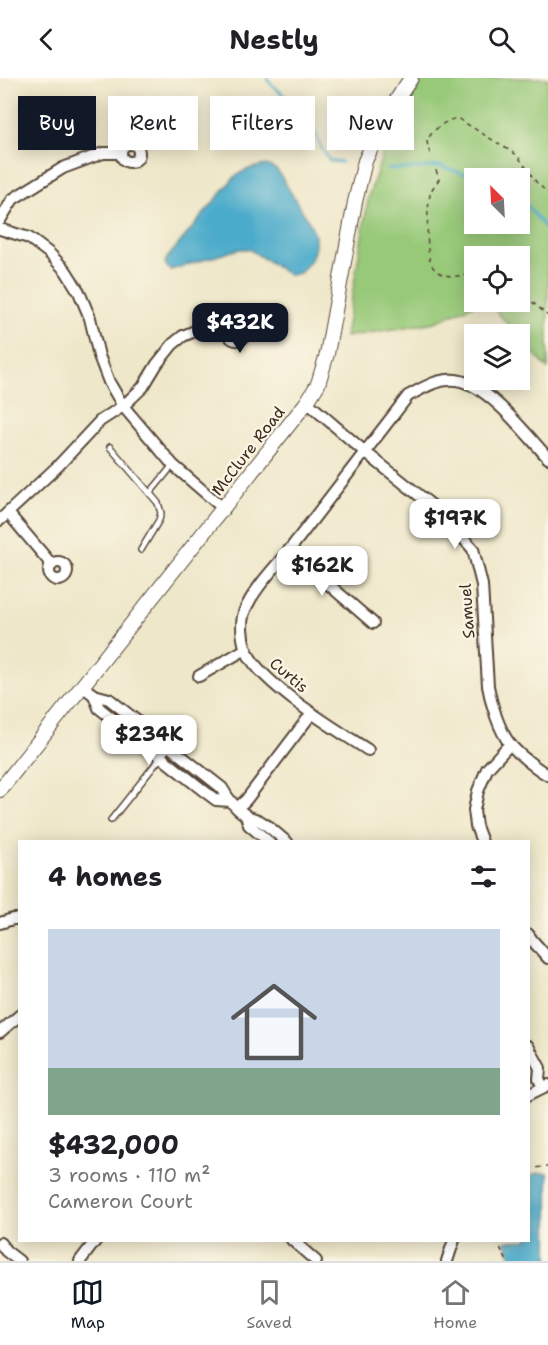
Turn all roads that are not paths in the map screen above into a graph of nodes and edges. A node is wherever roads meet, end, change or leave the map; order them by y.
1 (411, 78) edge
2 (121, 153) dead end
3 (0, 220) edge
4 (0, 229) edge
5 (227, 330) dead end
6 (307, 402) junction
7 (123, 406) junction
8 (110, 447) dead end
9 (365, 452) junction
10 (548, 458) edge
11 (173, 465) junction
12 (150, 493) junction
13 (224, 509) junction
14 (4, 516) edge
15 (141, 550) dead end
16 (289, 550) junction
17 (51, 565) dead end
18 (373, 623) dead end
19 (246, 650) junction
20 (199, 676) dead end
21 (82, 686) junction
22 (94, 695) junction
23 (312, 713) junction
24 (510, 744) junction
25 (169, 747) junction
26 (368, 750) dead end
27 (161, 758) junction
28 (548, 775) edge
29 (0, 789) edge
30 (233, 805) junction
31 (246, 816) junction
32 (111, 820) dead end
33 (267, 840) edge
34 (284, 840) edge
35 (481, 840) edge
36 (18, 919) edge
37 (0, 922) edge
38 (530, 937) edge
39 (548, 958) edge
40 (18, 1017) edge
41 (0, 1032) edge
42 (530, 1050) edge
43 (539, 1082) edge
44 (94, 1242) edge
45 (294, 1242) edge
46 (453, 1242) edge
47 (2, 1250) edge
48 (19, 1261) edge
49 (80, 1261) edge
50 (316, 1261) edge
51 (447, 1261) edge

1 - 6 street, McClure Road
2 - 3 street
4 - 7 street
5 - 7 street
6 - 9 street, Samuel
6 - 13 street, McClure Road
7 - 11 street
7 - 14 street
8 - 12 lane
9 - 10 street
9 - 16 street
9 - 24 street, Samuel
11 - 12 lane
11 - 13 street
12 - 15 lane
13 - 21 street, McClure Road
14 - 17 street
16 - 18 street
16 - 19 street
19 - 20 street
19 - 23 street, Curtis
21 - 22 street
21 - 29 street, McClure Road
22 - 25 street
22 - 27 street
23 - 26 street, Curtis
23 - 30 street
24 - 28 street
24 - 35 street
25 - 27 lane
25 - 30 street
27 - 30 street
27 - 32 lane
30 - 31 street
31 - 33 street
31 - 34 street
36 - 37 street
38 - 39 street
40 - 41 street
42 - 43 street
44 - 49 street
45 - 50 street
46 - 51 street
47 - 48 street

